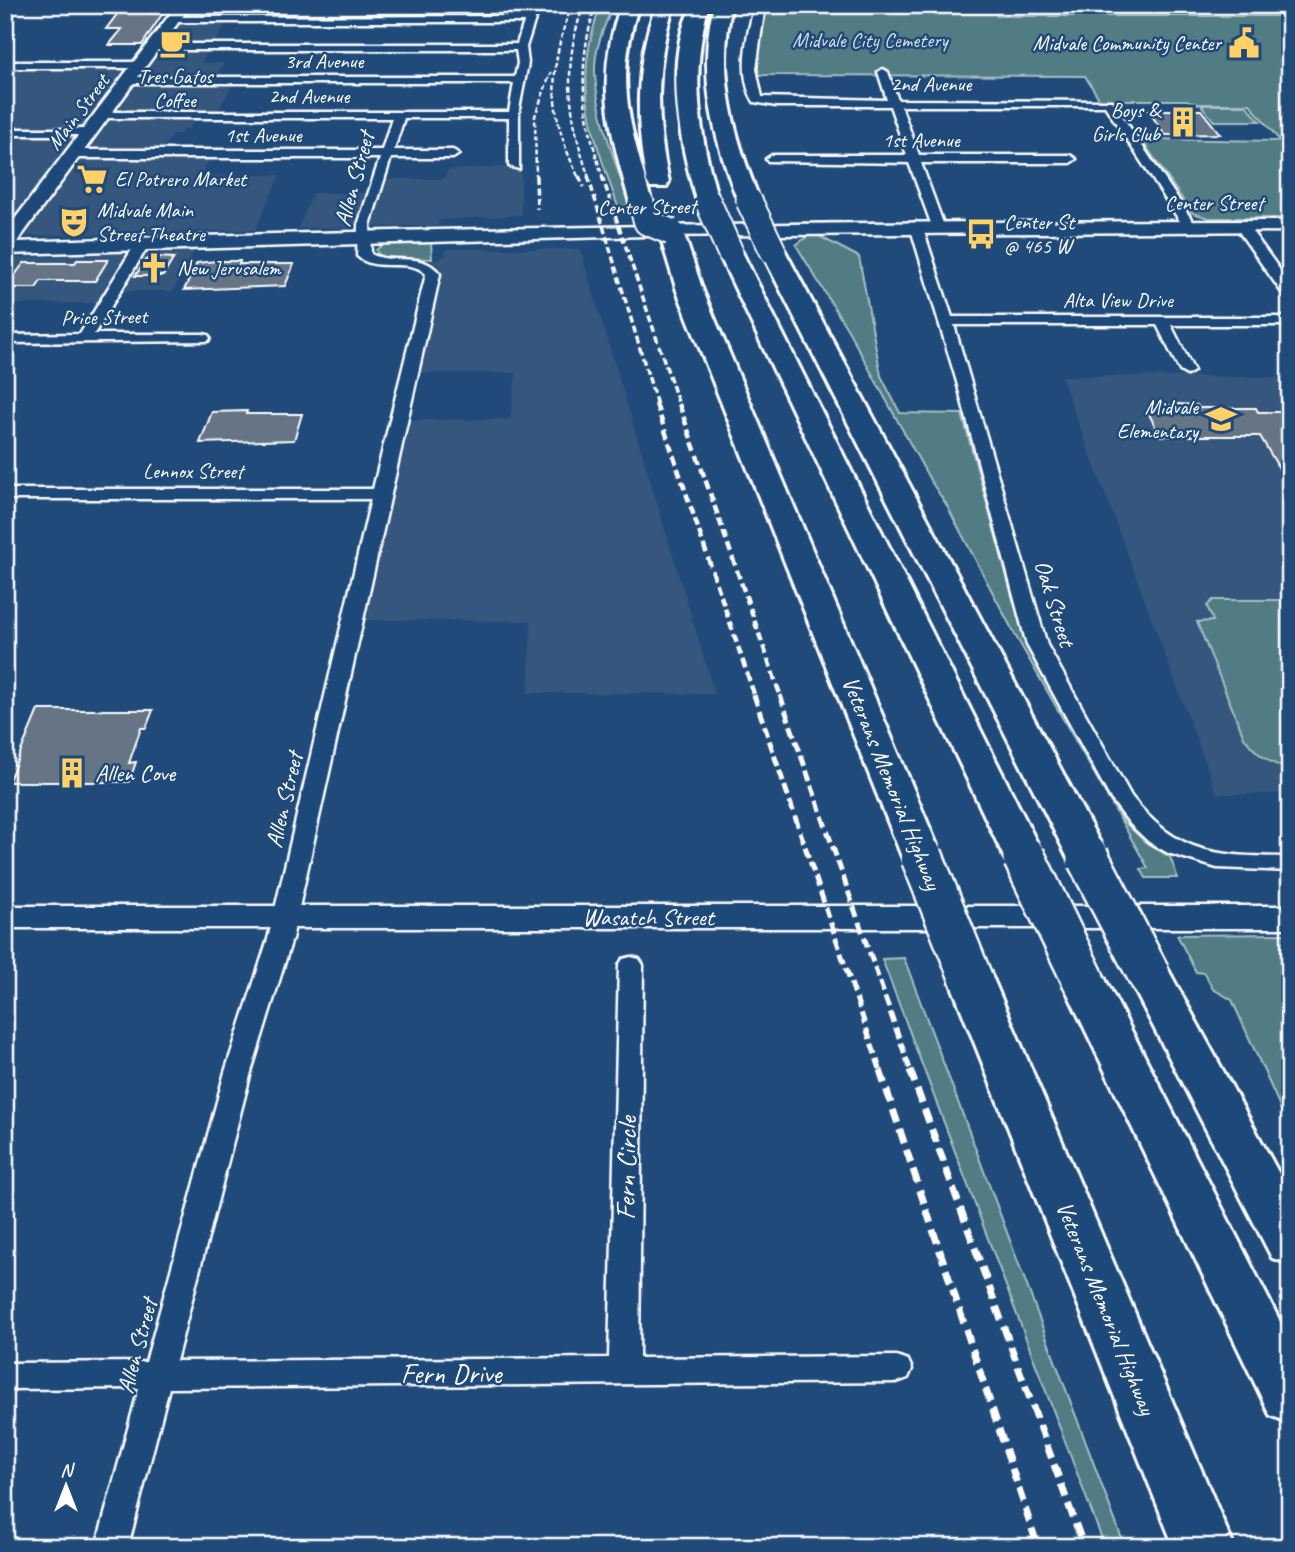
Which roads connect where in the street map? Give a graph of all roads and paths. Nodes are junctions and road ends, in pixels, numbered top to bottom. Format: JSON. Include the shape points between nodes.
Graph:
{"nodes":[{"id":1,"x":18,"y":5,"type":"edge"},
{"id":2,"x":184,"y":5,"type":"edge"},
{"id":3,"x":541,"y":5,"type":"edge"},
{"id":4,"x":623,"y":5,"type":"edge"},
{"id":5,"x":630,"y":5,"type":"edge"},
{"id":6,"x":665,"y":5,"type":"edge"},
{"id":7,"x":700,"y":5,"type":"edge"},
{"id":8,"x":723,"y":5,"type":"edge"},
{"id":9,"x":760,"y":5,"type":"edge"},
{"id":10,"x":5,"y":9,"type":"edge"},
{"id":11,"x":174,"y":19,"type":"junction"},
{"id":12,"x":530,"y":19,"type":"junction"},
{"id":13,"x":619,"y":33,"type":"junction"},
{"id":14,"x":153,"y":47,"type":"junction"},
{"id":15,"x":521,"y":47,"type":"junction"},
{"id":16,"x":5,"y":65,"type":"edge"},
{"id":17,"x":139,"y":65,"type":"junction"},
{"id":18,"x":883,"y":72,"type":"dead end"},
{"id":19,"x":129,"y":80,"type":"junction"},
{"id":20,"x":520,"y":80,"type":"junction"},
{"id":21,"x":894,"y":103,"type":"junction"},
{"id":22,"x":103,"y":115,"type":"junction"},
{"id":23,"x":399,"y":115,"type":"junction"},
{"id":24,"x":514,"y":115,"type":"junction"},
{"id":25,"x":5,"y":132,"type":"edge"},
{"id":26,"x":90,"y":132,"type":"junction"},
{"id":27,"x":74,"y":154,"type":"junction"},
{"id":28,"x":386,"y":154,"type":"junction"},
{"id":29,"x":453,"y":154,"type":"dead end"},
{"id":30,"x":772,"y":159,"type":"dead end"},
{"id":31,"x":914,"y":159,"type":"junction"},
{"id":32,"x":1070,"y":159,"type":"dead end"},
{"id":33,"x":516,"y":166,"type":"dead end"},
{"id":34,"x":652,"y":203,"type":"junction"},
{"id":35,"x":916,"y":226,"type":"junction"},
{"id":36,"x":938,"y":226,"type":"junction"},
{"id":37,"x":1190,"y":226,"type":"junction"},
{"id":38,"x":1241,"y":226,"type":"junction"},
{"id":39,"x":1290,"y":226,"type":"edge"},
{"id":40,"x":363,"y":235,"type":"junction"},
{"id":41,"x":143,"y":243,"type":"junction"},
{"id":42,"x":5,"y":246,"type":"edge"},
{"id":43,"x":1290,"y":294,"type":"edge"},
{"id":44,"x":1290,"y":320,"type":"edge"},
{"id":45,"x":946,"y":321,"type":"junction"},
{"id":46,"x":1161,"y":321,"type":"junction"},
{"id":47,"x":203,"y":338,"type":"dead end"},
{"id":48,"x":5,"y":339,"type":"edge"},
{"id":49,"x":84,"y":339,"type":"junction"},
{"id":50,"x":1187,"y":371,"type":"dead end"},
{"id":51,"x":5,"y":494,"type":"edge"},
{"id":52,"x":380,"y":494,"type":"junction"},
{"id":53,"x":1290,"y":864,"type":"edge"},
{"id":54,"x":5,"y":917,"type":"edge"},
{"id":55,"x":285,"y":917,"type":"junction"},
{"id":56,"x":1290,"y":917,"type":"edge"},
{"id":57,"x":631,"y":965,"type":"dead end"},
{"id":58,"x":1290,"y":1243,"type":"edge"},
{"id":59,"x":897,"y":1368,"type":"dead end"},
{"id":60,"x":624,"y":1371,"type":"junction"},
{"id":61,"x":157,"y":1375,"type":"junction"},
{"id":62,"x":5,"y":1376,"type":"edge"},
{"id":63,"x":1290,"y":1398,"type":"edge"},
{"id":64,"x":112,"y":1547,"type":"edge"},
{"id":65,"x":1204,"y":1547,"type":"edge"}],
"edges":[{"from":1,"to":10,"type":"main road"},
{"from":2,"to":11,"type":"street","name":"Main Street"},
{"from":3,"to":12,"type":"street"},
{"from":4,"to":13,"type":"highway"},
{"from":5,"to":13,"type":"highway"},
{"from":6,"to":34,"type":"highway","via":[[650,54],[647,108]]},
{"from":7,"to":63,"type":"highway","bridge":true,"via":[[691,37],[687,94],[691,136],[708,202]]},
{"from":8,"to":58,"type":"highway","bridge":true,"via":[[716,36],[716,97],[749,201]]},
{"from":9,"to":21,"type":"street","name":"2nd Avenue","via":[[751,59],[754,97],[776,103]]},
{"from":11,"to":12,"type":"street"},
{"from":11,"to":14,"type":"street","name":"Main Street"},
{"from":12,"to":15,"type":"street"},
{"from":13,"to":34,"type":"highway","via":[[614,101]]},
{"from":14,"to":15,"type":"street"},
{"from":14,"to":17,"type":"street","name":"Main Street"},
{"from":15,"to":20,"type":"street"},
{"from":16,"to":17,"type":"street"},
{"from":17,"to":19,"type":"street","name":"Main Street"},
{"from":18,"to":21,"type":"street"},
{"from":19,"to":20,"type":"street","name":"3rd Avenue"},
{"from":19,"to":22,"type":"street","name":"Main Street"},
{"from":20,"to":24,"type":"street"},
{"from":21,"to":31,"type":"street"},
{"from":21,"to":37,"type":"street","name":"2nd Avenue","via":[[1108,103]]},
{"from":22,"to":23,"type":"street","name":"2nd Avenue"},
{"from":22,"to":26,"type":"street","name":"Main Street"},
{"from":23,"to":24,"type":"street","name":"2nd Avenue"},
{"from":23,"to":28,"type":"street","name":"Allen Street"},
{"from":24,"to":33,"type":"street"},
{"from":25,"to":26,"type":"street"},
{"from":26,"to":27,"type":"street","name":"Main Street"},
{"from":27,"to":28,"type":"street","name":"1st Avenue"},
{"from":27,"to":42,"type":"street","name":"Main Street"},
{"from":28,"to":29,"type":"street","name":"1st Avenue"},
{"from":28,"to":40,"type":"street","name":"Allen Street"},
{"from":30,"to":31,"type":"street","name":"1st Avenue"},
{"from":31,"to":32,"type":"street","name":"1st Avenue"},
{"from":31,"to":36,"type":"street"},
{"from":34,"to":65,"type":"highway","name":"Veterans Memorial Highway","bridge":true,"via":[[647,222],[675,243],[690,291]]},
{"from":35,"to":36,"type":"street","name":"Center Street"},
{"from":35,"to":40,"type":"street","name":"Center Street"},
{"from":35,"to":45,"type":"street","name":"Oak Street"},
{"from":36,"to":37,"type":"street","name":"Center Street"},
{"from":37,"to":38,"type":"street","name":"Center Street"},
{"from":38,"to":39,"type":"street","name":"Center Street"},
{"from":38,"to":43,"type":"street"},
{"from":40,"to":41,"type":"street","name":"Center Street"},
{"from":40,"to":52,"type":"street","name":"Allen Street","via":[[366,258],[421,264],[433,274]]},
{"from":41,"to":42,"type":"street","name":"Center Street"},
{"from":41,"to":49,"type":"street"},
{"from":44,"to":46,"type":"street","name":"Alta View Drive"},
{"from":45,"to":46,"type":"street","name":"Alta View Drive"},
{"from":45,"to":53,"type":"street","name":"Oak Street","via":[[1037,645],[1122,799],[1156,838],[1184,852],[1240,864]]},
{"from":46,"to":50,"type":"street"},
{"from":47,"to":49,"type":"street","name":"Price Street"},
{"from":48,"to":49,"type":"street","name":"Price Street"},
{"from":51,"to":52,"type":"street","name":"Lennox Street"},
{"from":52,"to":55,"type":"street","name":"Allen Street"},
{"from":54,"to":55,"type":"street","name":"Wasatch Street"},
{"from":55,"to":56,"type":"street","name":"Wasatch Street"},
{"from":55,"to":61,"type":"street","name":"Allen Street","via":[[238,1072]]},
{"from":57,"to":60,"type":"street","name":"Fern Circle"},
{"from":59,"to":60,"type":"street","name":"Fern Drive"},
{"from":60,"to":61,"type":"street","name":"Fern Drive"},
{"from":61,"to":62,"type":"street","name":"Fern Drive"},
{"from":61,"to":64,"type":"street","name":"Allen Street"}]}
